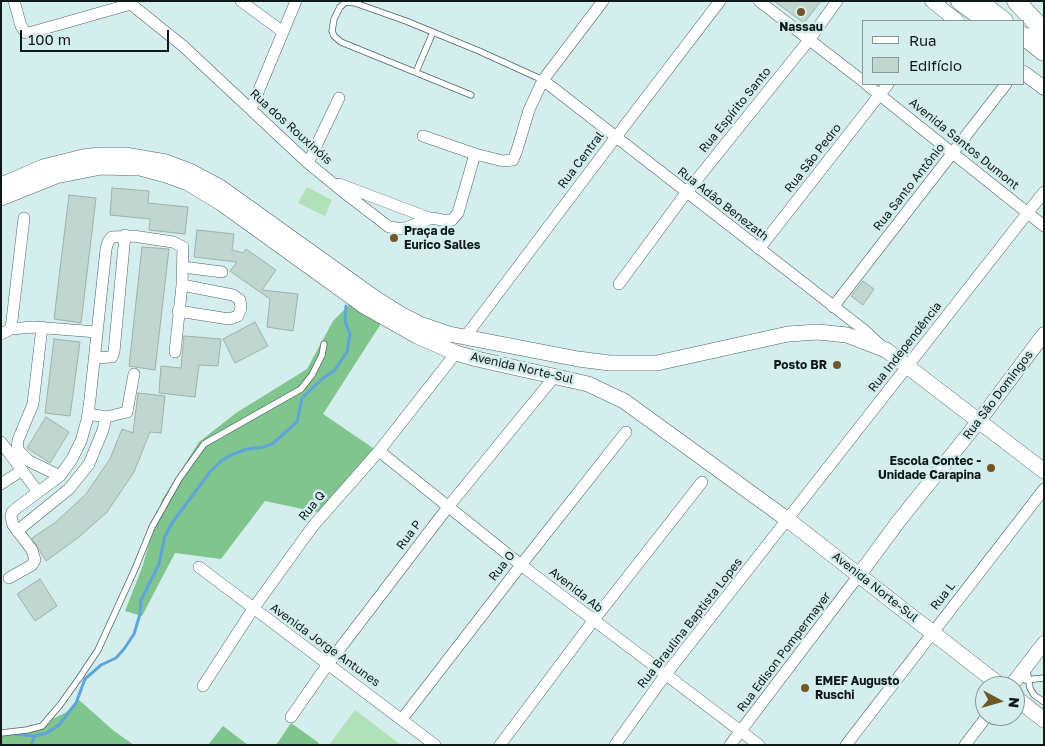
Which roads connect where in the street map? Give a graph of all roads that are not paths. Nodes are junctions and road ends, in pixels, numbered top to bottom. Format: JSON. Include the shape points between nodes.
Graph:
{"nodes":[{"id":1,"x":14,"y":1,"type":"edge"},
{"id":2,"x":241,"y":1,"type":"edge"},
{"id":3,"x":296,"y":1,"type":"edge"},
{"id":4,"x":603,"y":1,"type":"edge"},
{"id":5,"x":720,"y":1,"type":"edge"},
{"id":6,"x":759,"y":1,"type":"edge"},
{"id":7,"x":838,"y":1,"type":"edge"},
{"id":8,"x":932,"y":1,"type":"edge"},
{"id":9,"x":960,"y":1,"type":"edge"},
{"id":10,"x":978,"y":1,"type":"edge"},
{"id":11,"x":1016,"y":1,"type":"edge"},
{"id":12,"x":129,"y":3,"type":"edge"},
{"id":13,"x":948,"y":19,"type":"edge"},
{"id":14,"x":986,"y":20,"type":"edge"},
{"id":15,"x":1003,"y":20,"type":"edge"},
{"id":16,"x":1044,"y":31,"type":"edge"},
{"id":17,"x":284,"y":32,"type":"junction"},
{"id":18,"x":433,"y":32,"type":"junction"},
{"id":19,"x":1025,"y":37,"type":"edge"},
{"id":20,"x":809,"y":40,"type":"junction"},
{"id":21,"x":1025,"y":50,"type":"edge"},
{"id":22,"x":1044,"y":52,"type":"edge"},
{"id":23,"x":1044,"y":64,"type":"edge"},
{"id":24,"x":416,"y":72,"type":"junction"},
{"id":25,"x":1025,"y":74,"type":"edge"},
{"id":26,"x":543,"y":80,"type":"junction"},
{"id":27,"x":862,"y":81,"type":"edge"},
{"id":28,"x":868,"y":85,"type":"edge"},
{"id":29,"x":887,"y":85,"type":"edge"},
{"id":30,"x":1005,"y":85,"type":"edge"},
{"id":31,"x":1044,"y":88,"type":"edge"},
{"id":32,"x":880,"y":94,"type":"junction"},
{"id":33,"x":472,"y":95,"type":"dead end"},
{"id":34,"x":339,"y":98,"type":"dead end"},
{"id":35,"x":251,"y":109,"type":"junction"},
{"id":36,"x":423,"y":136,"type":"dead end"},
{"id":37,"x":616,"y":137,"type":"junction"},
{"id":38,"x":953,"y":153,"type":"junction"},
{"id":39,"x":476,"y":154,"type":"junction"},
{"id":40,"x":308,"y":163,"type":"junction"},
{"id":41,"x":330,"y":181,"type":"junction"},
{"id":42,"x":1,"y":185,"type":"edge"},
{"id":43,"x":1044,"y":192,"type":"edge"},
{"id":44,"x":686,"y":193,"type":"junction"},
{"id":45,"x":1,"y":198,"type":"edge"},
{"id":46,"x":1028,"y":212,"type":"junction"},
{"id":47,"x":24,"y":218,"type":"dead end"},
{"id":48,"x":429,"y":218,"type":"junction"},
{"id":49,"x":1044,"y":226,"type":"edge"},
{"id":50,"x":125,"y":235,"type":"junction"},
{"id":51,"x":759,"y":249,"type":"junction"},
{"id":52,"x":183,"y":267,"type":"junction"},
{"id":53,"x":222,"y":272,"type":"dead end"},
{"id":54,"x":619,"y":284,"type":"dead end"},
{"id":55,"x":182,"y":285,"type":"junction"},
{"id":56,"x":833,"y":307,"type":"junction"},
{"id":57,"x":178,"y":311,"type":"junction"},
{"id":58,"x":42,"y":327,"type":"junction"},
{"id":59,"x":6,"y":331,"type":"edge"},
{"id":60,"x":97,"y":332,"type":"junction"},
{"id":61,"x":1044,"y":334,"type":"edge"},
{"id":62,"x":466,"y":337,"type":"junction"},
{"id":63,"x":324,"y":344,"type":"dead end"},
{"id":64,"x":886,"y":350,"type":"junction"},
{"id":65,"x":175,"y":352,"type":"dead end"},
{"id":66,"x":456,"y":352,"type":"junction"},
{"id":67,"x":94,"y":358,"type":"junction"},
{"id":68,"x":907,"y":366,"type":"junction"},
{"id":69,"x":134,"y":374,"type":"dead end"},
{"id":70,"x":555,"y":376,"type":"junction"},
{"id":71,"x":88,"y":414,"type":"junction"},
{"id":72,"x":106,"y":417,"type":"junction"},
{"id":73,"x":979,"y":421,"type":"junction"},
{"id":74,"x":626,"y":432,"type":"dead end"},
{"id":75,"x":1,"y":442,"type":"edge"},
{"id":76,"x":380,"y":451,"type":"junction"},
{"id":77,"x":21,"y":471,"type":"junction"},
{"id":78,"x":1044,"y":471,"type":"edge"},
{"id":79,"x":60,"y":476,"type":"junction"},
{"id":80,"x":702,"y":482,"type":"dead end"},
{"id":81,"x":1,"y":484,"type":"edge"},
{"id":82,"x":1044,"y":489,"type":"edge"},
{"id":83,"x":38,"y":492,"type":"junction"},
{"id":84,"x":448,"y":507,"type":"junction"},
{"id":85,"x":788,"y":520,"type":"junction"},
{"id":86,"x":17,"y":531,"type":"junction"},
{"id":87,"x":521,"y":565,"type":"junction"},
{"id":88,"x":199,"y":567,"type":"dead end"},
{"id":89,"x":859,"y":575,"type":"junction"},
{"id":90,"x":9,"y":578,"type":"dead end"},
{"id":91,"x":253,"y":609,"type":"junction"},
{"id":92,"x":593,"y":620,"type":"junction"},
{"id":93,"x":932,"y":632,"type":"junction"},
{"id":94,"x":1042,"y":647,"type":"edge"},
{"id":95,"x":328,"y":664,"type":"junction"},
{"id":96,"x":666,"y":674,"type":"junction"},
{"id":97,"x":1003,"y":676,"type":"edge"},
{"id":98,"x":1019,"y":676,"type":"edge"},
{"id":99,"x":1044,"y":678,"type":"edge"},
{"id":100,"x":1025,"y":681,"type":"edge"},
{"id":101,"x":203,"y":686,"type":"dead end"},
{"id":102,"x":1025,"y":689,"type":"edge"},
{"id":103,"x":1044,"y":702,"type":"edge"},
{"id":104,"x":1025,"y":705,"type":"edge"},
{"id":105,"x":291,"y":717,"type":"dead end"},
{"id":106,"x":402,"y":719,"type":"junction"},
{"id":107,"x":1044,"y":720,"type":"edge"},
{"id":108,"x":979,"y":726,"type":"edge"},
{"id":109,"x":741,"y":730,"type":"junction"},
{"id":110,"x":1,"y":733,"type":"edge"},
{"id":111,"x":435,"y":745,"type":"edge"},
{"id":112,"x":500,"y":745,"type":"edge"},
{"id":113,"x":614,"y":745,"type":"edge"},
{"id":114,"x":730,"y":745,"type":"edge"},
{"id":115,"x":759,"y":745,"type":"edge"},
{"id":116,"x":846,"y":745,"type":"edge"},
{"id":117,"x":965,"y":745,"type":"edge"}],
"edges":[{"from":1,"to":12,"type":"street","via":[[26,33]]},
{"from":2,"to":17,"type":"street"},
{"from":3,"to":17,"type":"street"},
{"from":4,"to":26,"type":"street"},
{"from":5,"to":37,"type":"street","name":"Rua Central"},
{"from":6,"to":20,"type":"street","name":"Avenida Santos Dumont"},
{"from":7,"to":20,"type":"street","name":"Rua Espírito Santo"},
{"from":8,"to":13,"type":"street"},
{"from":9,"to":14,"type":"main road"},
{"from":10,"to":15,"type":"main road"},
{"from":11,"to":16,"type":"main road"},
{"from":12,"to":35,"type":"street","name":"Rua dos Rouxinóis","via":[[183,46]]},
{"from":17,"to":35,"type":"street"},
{"from":18,"to":24,"type":"lane"},
{"from":18,"to":24,"type":"lane","via":[[350,2],[342,4],[334,19],[332,31],[341,42]]},
{"from":18,"to":26,"type":"lane"},
{"from":19,"to":22,"type":"main road"},
{"from":20,"to":27,"type":"street","name":"Avenida Santos Dumont"},
{"from":20,"to":44,"type":"street","name":"Rua Espírito Santo"},
{"from":21,"to":23,"type":"main road"},
{"from":24,"to":33,"type":"lane"},
{"from":25,"to":31,"type":"street"},
{"from":26,"to":37,"type":"street","name":"Rua Adão Benezath"},
{"from":26,"to":39,"type":"street","via":[[529,110],[513,160],[503,161]]},
{"from":28,"to":32,"type":"street","name":"Avenida Santos Dumont"},
{"from":29,"to":32,"type":"street","name":"Rua São Pedro"},
{"from":30,"to":38,"type":"street","name":"Rua Santo Antônio"},
{"from":32,"to":38,"type":"street","name":"Avenida Santos Dumont"},
{"from":32,"to":51,"type":"street","name":"Rua São Pedro"},
{"from":34,"to":40,"type":"street"},
{"from":35,"to":40,"type":"street","name":"Rua dos Rouxinóis"},
{"from":36,"to":39,"type":"street"},
{"from":37,"to":44,"type":"street","name":"Rua Adão Benezath"},
{"from":37,"to":62,"type":"street","name":"Rua Central"},
{"from":38,"to":46,"type":"street","name":"Avenida Santos Dumont"},
{"from":38,"to":56,"type":"street","name":"Rua Santo Antônio"},
{"from":39,"to":48,"type":"street","name":"Rua dos Rouxinóis","via":[[458,213],[452,220]]},
{"from":40,"to":41,"type":"street","name":"Rua dos Rouxinóis"},
{"from":41,"to":48,"type":"street"},
{"from":41,"to":48,"type":"street","name":"Rua dos Rouxinóis","via":[[393,228],[403,229]]},
{"from":42,"to":62,"type":"main road","name":"Avenida Norte-Sul","via":[[43,167],[83,157],[124,155],[166,162],[220,187],[402,315],[434,330]]},
{"from":43,"to":46,"type":"street","name":"Rua Independência"},
{"from":44,"to":51,"type":"street","name":"Rua Adão Benezath"},
{"from":44,"to":54,"type":"street","name":"Rua Espírito Santo"},
{"from":45,"to":66,"type":"main road","name":"Avenida Norte-Sul","via":[[56,176],[86,169],[126,167],[166,175],[188,183],[216,200],[386,319]]},
{"from":46,"to":49,"type":"street","name":"Avenida Santos Dumont"},
{"from":46,"to":68,"type":"street","name":"Rua Independência"},
{"from":47,"to":59,"type":"street"},
{"from":50,"to":52,"type":"street","via":[[181,245],[184,250]]},
{"from":50,"to":60,"type":"street","via":[[112,237],[106,245]]},
{"from":50,"to":67,"type":"street","via":[[114,352],[112,357]]},
{"from":51,"to":56,"type":"street","name":"Rua Adão Benezath"},
{"from":52,"to":53,"type":"street"},
{"from":52,"to":55,"type":"street"},
{"from":55,"to":57,"type":"street"},
{"from":55,"to":57,"type":"street","via":[[233,295],[242,304],[240,314],[232,319]]},
{"from":56,"to":64,"type":"street","name":"Rua Adão Benezath"},
{"from":57,"to":65,"type":"street"},
{"from":58,"to":59,"type":"street"},
{"from":58,"to":60,"type":"street"},
{"from":58,"to":79,"type":"street","via":[[33,404],[18,440],[18,449],[28,461]]},
{"from":60,"to":67,"type":"street"},
{"from":61,"to":73,"type":"street","name":"Rua São Domingos"},
{"from":62,"to":64,"type":"main road","name":"Avenida Norte-Sul","via":[[578,359],[626,364],[670,361],[818,332],[847,335]]},
{"from":63,"to":110,"type":"lane","via":[[312,375],[301,388],[204,444],[179,479],[152,527],[98,650],[75,684],[42,726]]},
{"from":64,"to":68,"type":"main road","name":"Avenida Norte-Sul"},
{"from":66,"to":70,"type":"main road","name":"Avenida Norte-Sul","via":[[494,364]]},
{"from":66,"to":76,"type":"street","name":"Rua Q"},
{"from":67,"to":71,"type":"street"},
{"from":68,"to":73,"type":"main road","name":"Avenida Norte-Sul"},
{"from":68,"to":85,"type":"street","name":"Rua Independência"},
{"from":69,"to":72,"type":"street","via":[[127,412]]},
{"from":70,"to":84,"type":"street","name":"Rua P"},
{"from":70,"to":85,"type":"main road","name":"Avenida Norte-Sul","via":[[588,384],[624,400]]},
{"from":71,"to":72,"type":"street"},
{"from":71,"to":79,"type":"street","via":[[72,459]]},
{"from":72,"to":86,"type":"street","via":[[89,464],[69,489]]},
{"from":73,"to":78,"type":"main road","name":"Avenida Norte-Sul"},
{"from":73,"to":89,"type":"street","name":"Rua São Domingos"},
{"from":74,"to":87,"type":"street","name":"Rua O"},
{"from":75,"to":77,"type":"street"},
{"from":76,"to":84,"type":"street","name":"Avenida Ab"},
{"from":76,"to":91,"type":"street","name":"Rua Q","via":[[313,526]]},
{"from":77,"to":81,"type":"street"},
{"from":77,"to":83,"type":"street"},
{"from":79,"to":83,"type":"street"},
{"from":80,"to":92,"type":"street"},
{"from":82,"to":93,"type":"street","name":"Rua L"},
{"from":83,"to":86,"type":"street","via":[[12,512]]},
{"from":84,"to":87,"type":"street","name":"Avenida Ab"},
{"from":84,"to":95,"type":"street","name":"Rua P"},
{"from":85,"to":89,"type":"main road","name":"Avenida Norte-Sul"},
{"from":85,"to":96,"type":"street","name":"Rua Braulina Baptista Lopes"},
{"from":86,"to":90,"type":"street","via":[[32,550],[35,560]]},
{"from":87,"to":92,"type":"street","name":"Avenida Ab"},
{"from":87,"to":106,"type":"street","name":"Rua O"},
{"from":88,"to":91,"type":"street","name":"Avenida Jorge Antunes"},
{"from":89,"to":93,"type":"main road","name":"Avenida Norte-Sul"},
{"from":89,"to":109,"type":"street","name":"Rua Edison Pompermayer"},
{"from":91,"to":95,"type":"street","name":"Avenida Jorge Antunes"},
{"from":91,"to":101,"type":"street","name":"Rua Q"},
{"from":92,"to":96,"type":"street","name":"Avenida Ab"},
{"from":92,"to":112,"type":"street"},
{"from":93,"to":97,"type":"main road","name":"Avenida Norte-Sul"},
{"from":93,"to":116,"type":"street","name":"Rua L"},
{"from":94,"to":98,"type":"street"},
{"from":95,"to":105,"type":"street","name":"Rua P"},
{"from":95,"to":106,"type":"street","name":"Avenida Jorge Antunes"},
{"from":96,"to":109,"type":"street","name":"Avenida Ab"},
{"from":96,"to":113,"type":"street","name":"Rua Braulina Baptista Lopes"},
{"from":99,"to":100,"type":"lane"},
{"from":102,"to":103,"type":"lane"},
{"from":104,"to":107,"type":"main road"},
{"from":106,"to":111,"type":"street","name":"Avenida Jorge Antunes"},
{"from":108,"to":117,"type":"street"},
{"from":109,"to":114,"type":"street","name":"Rua Edison Pompermayer"},
{"from":109,"to":115,"type":"street","name":"Avenida Ab"}]}
